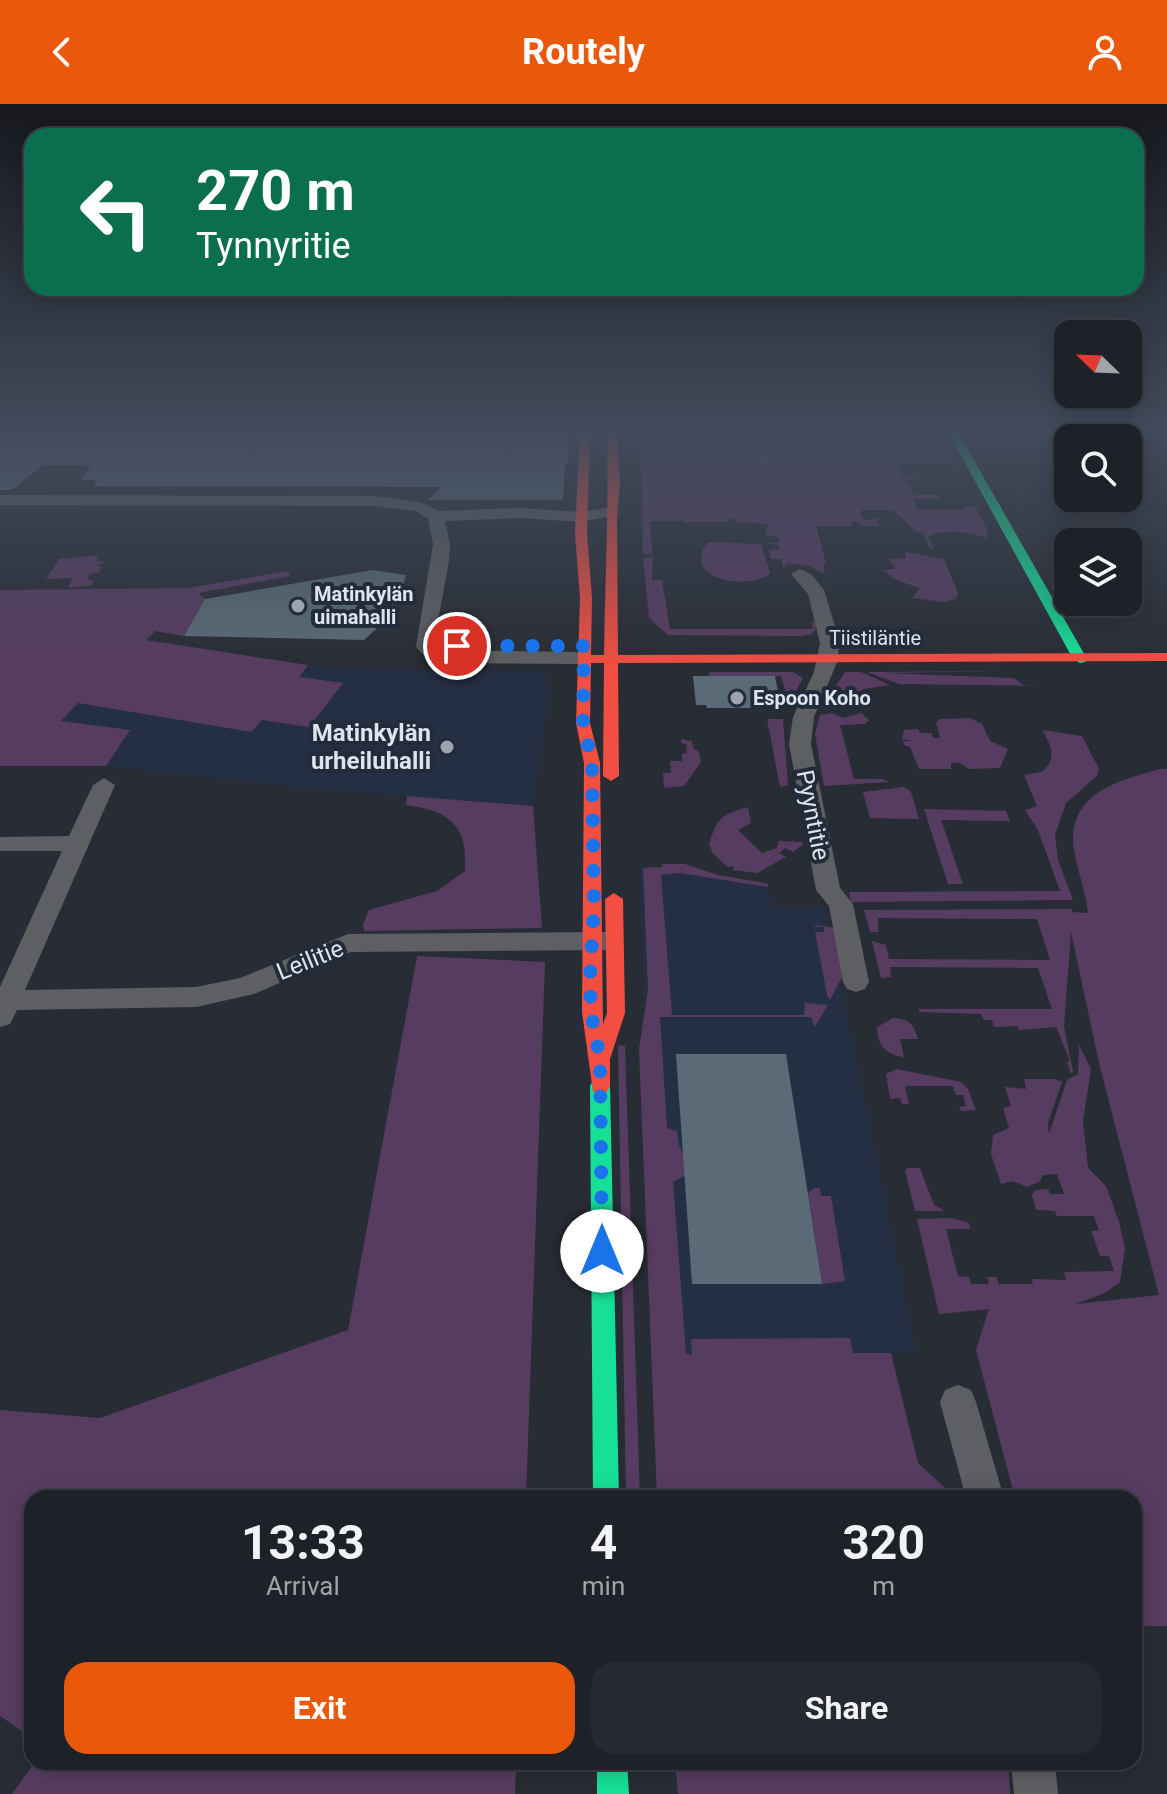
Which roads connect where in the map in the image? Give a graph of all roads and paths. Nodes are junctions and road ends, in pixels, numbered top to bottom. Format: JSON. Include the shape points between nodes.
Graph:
{"nodes":[{"id":1,"x":426,"y":511,"type":"edge"},
{"id":2,"x":997,"y":511,"type":"edge"},
{"id":3,"x":581,"y":512,"type":"junction"},
{"id":4,"x":611,"y":512,"type":"joint"},
{"id":5,"x":435,"y":516,"type":"junction"},
{"id":6,"x":800,"y":574,"type":"dead end"},
{"id":7,"x":1167,"y":651,"type":"edge"},
{"id":8,"x":583,"y":652,"type":"junction"},
{"id":9,"x":611,"y":653,"type":"junction"},
{"id":10,"x":829,"y":654,"type":"junction"},
{"id":11,"x":1078,"y":654,"type":"junction"},
{"id":12,"x":1167,"y":657,"type":"edge"},
{"id":13,"x":104,"y":785,"type":"dead end"},
{"id":14,"x":611,"y":795,"type":"dead end"},
{"id":15,"x":77,"y":843,"type":"junction"},
{"id":16,"x":0,"y":844,"type":"edge"},
{"id":17,"x":613,"y":877,"type":"dead end"},
{"id":18,"x":603,"y":941,"type":"junction"},
{"id":19,"x":856,"y":982,"type":"dead end"},
{"id":20,"x":4,"y":1009,"type":"edge"},
{"id":21,"x":600,"y":1059,"type":"junction"},
{"id":22,"x":958,"y":1402,"type":"dead end"},
{"id":23,"x":606,"y":1490,"type":"edge"},
{"id":24,"x":983,"y":1490,"type":"edge"},
{"id":25,"x":612,"y":1770,"type":"edge"},
{"id":26,"x":1034,"y":1770,"type":"edge"},
{"id":27,"x":613,"y":1794,"type":"edge"},
{"id":28,"x":1036,"y":1794,"type":"edge"}],
"edges":[{"from":1,"to":5,"type":"street"},
{"from":2,"to":11,"type":"main road"},
{"from":3,"to":4,"type":"street"},
{"from":3,"to":5,"type":"street"},
{"from":3,"to":8,"type":"main road"},
{"from":4,"to":9,"type":"main road"},
{"from":5,"to":8,"type":"street","via":[[443,536],[425,635],[433,654]]},
{"from":6,"to":10,"type":"street","via":[[815,587]]},
{"from":7,"to":11,"type":"main road","name":"Tiistiläntie"},
{"from":8,"to":9,"type":"main road","name":"Tiistiläntie"},
{"from":8,"to":18,"type":"main road","via":[[583,723],[592,763],[594,906]]},
{"from":9,"to":10,"type":"main road","name":"Tiistiläntie"},
{"from":9,"to":14,"type":"main road"},
{"from":10,"to":11,"type":"main road","name":"Tiistiläntie"},
{"from":10,"to":19,"type":"street","name":"Pyyntitie","via":[[805,705],[800,744],[828,890],[841,904]]},
{"from":11,"to":12,"type":"main road","name":"Tiistiläntie"},
{"from":13,"to":15,"type":"street"},
{"from":15,"to":16,"type":"street"},
{"from":15,"to":20,"type":"street"},
{"from":17,"to":18,"type":"main road"},
{"from":18,"to":20,"type":"street","name":"Leilitie","via":[[348,943],[221,994]]},
{"from":18,"to":21,"type":"main road","via":[[591,1012]]},
{"from":18,"to":21,"type":"main road","via":[[616,1013]]},
{"from":21,"to":23,"type":"main road"},
{"from":22,"to":24,"type":"street"},
{"from":25,"to":27,"type":"main road"},
{"from":26,"to":28,"type":"street"}]}
